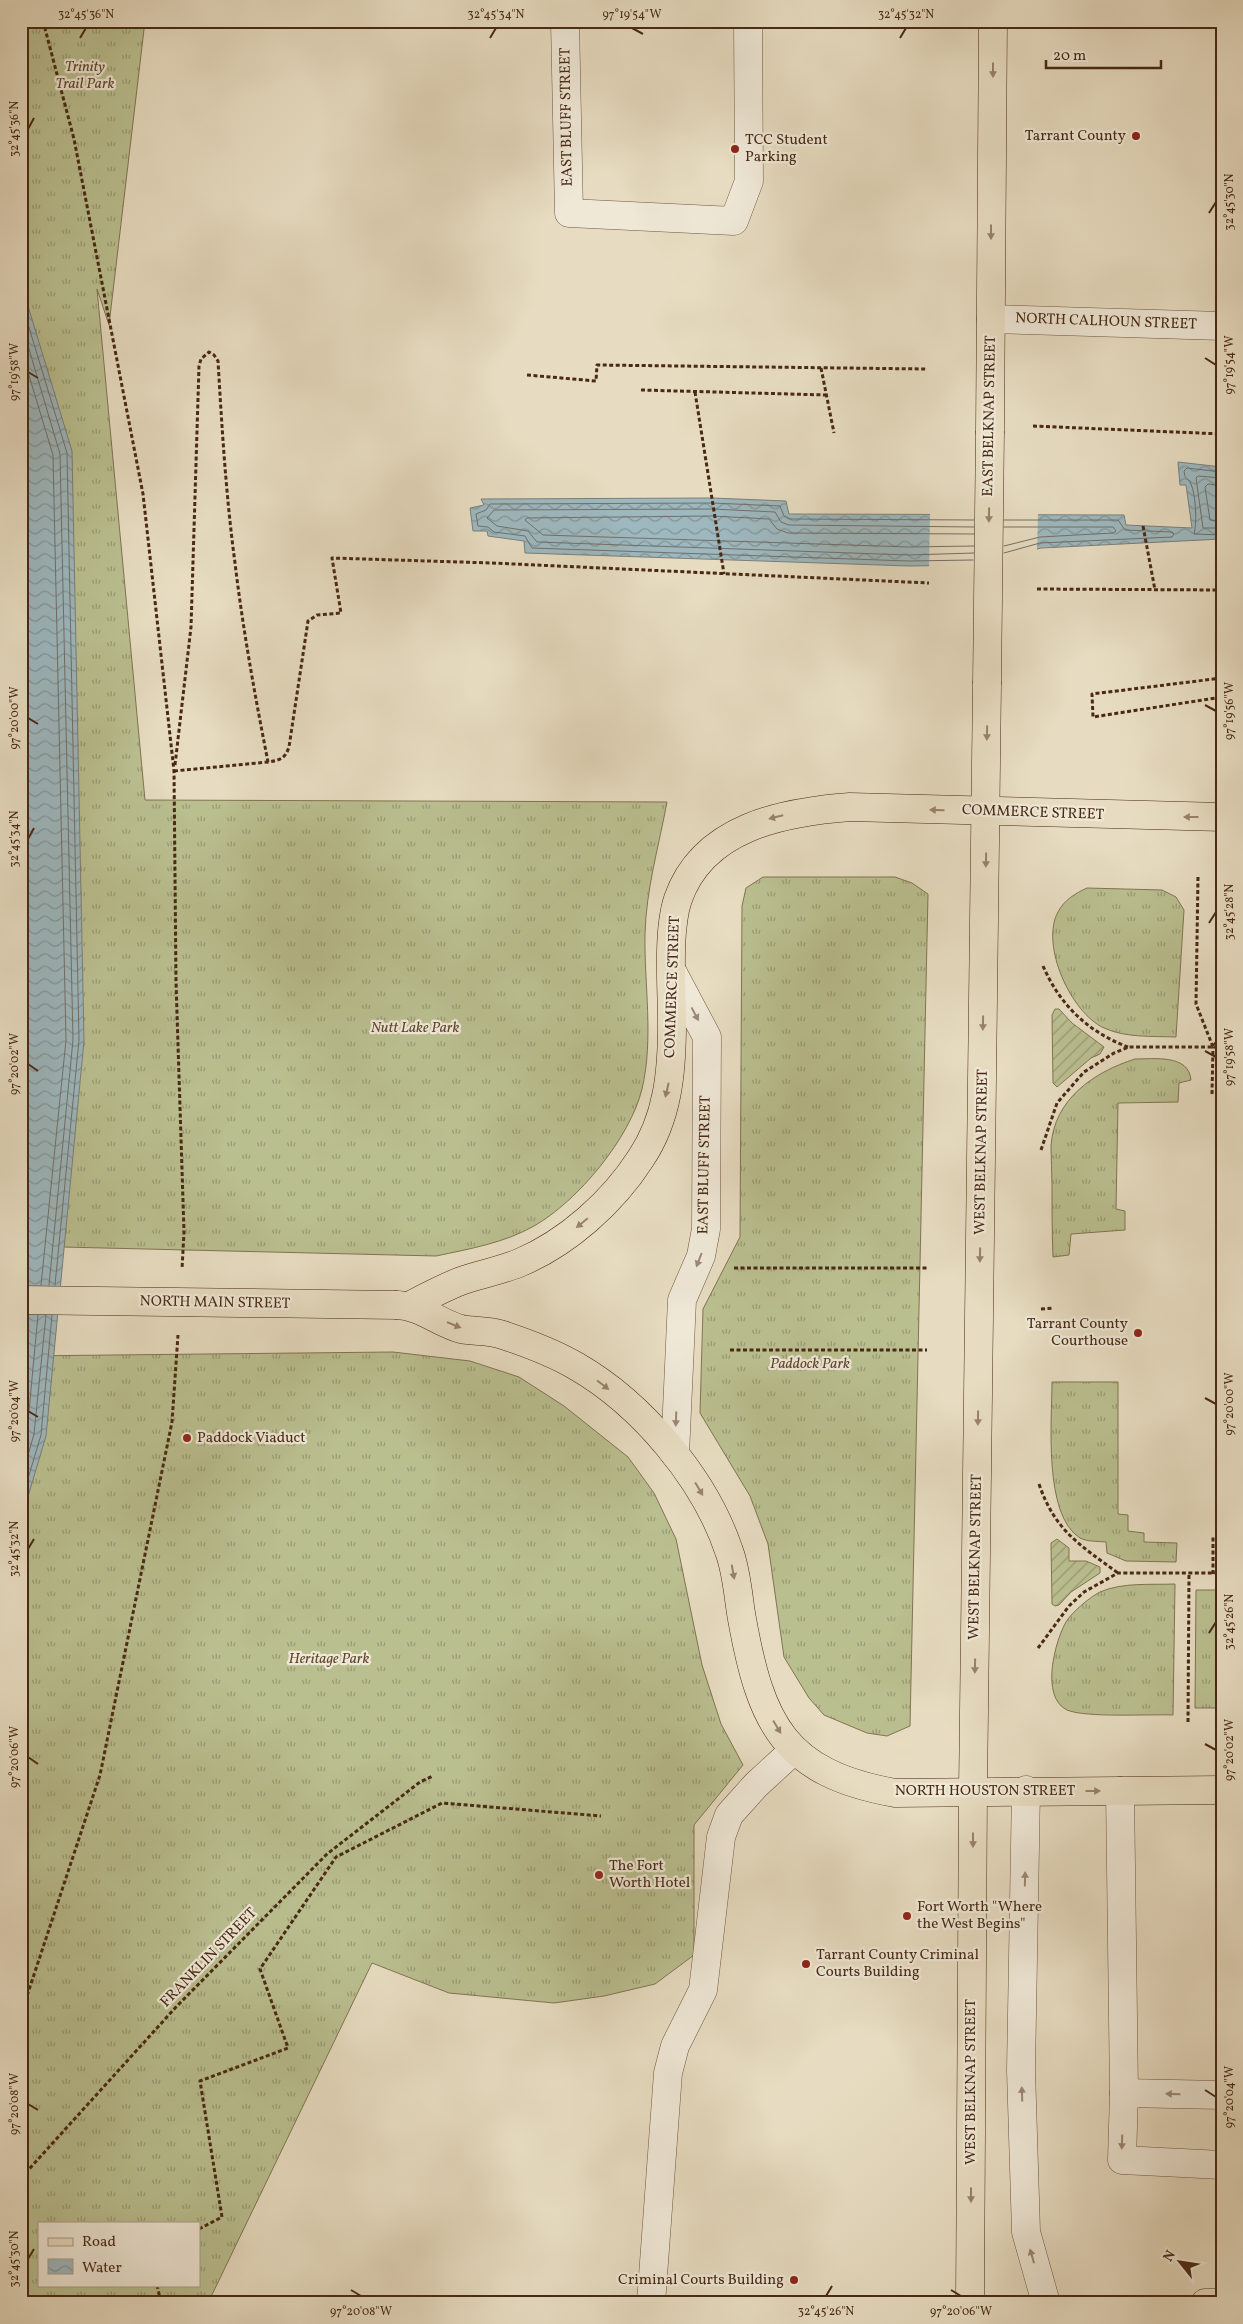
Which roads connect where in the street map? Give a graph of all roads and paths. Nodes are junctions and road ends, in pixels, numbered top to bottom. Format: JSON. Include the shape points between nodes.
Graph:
{"nodes":[{"id":1,"x":43,"y":21,"type":"edge"},
{"id":2,"x":565,"y":21,"type":"edge"},
{"id":3,"x":748,"y":21,"type":"edge"},
{"id":4,"x":993,"y":21,"type":"edge"},
{"id":5,"x":991,"y":319,"type":"junction"},
{"id":6,"x":1222,"y":326,"type":"edge"},
{"id":7,"x":821,"y":368,"type":"junction"},
{"id":8,"x":926,"y":369,"type":"dead end"},
{"id":9,"x":527,"y":376,"type":"dead end"},
{"id":10,"x":641,"y":390,"type":"dead end"},
{"id":11,"x":695,"y":392,"type":"junction"},
{"id":12,"x":826,"y":395,"type":"junction"},
{"id":13,"x":1033,"y":426,"type":"dead end"},
{"id":14,"x":834,"y":433,"type":"dead end"},
{"id":15,"x":1222,"y":434,"type":"edge"},
{"id":16,"x":1143,"y":526,"type":"dead end"},
{"id":17,"x":724,"y":574,"type":"junction"},
{"id":18,"x":929,"y":583,"type":"dead end"},
{"id":19,"x":1037,"y":589,"type":"dead end"},
{"id":20,"x":1155,"y":590,"type":"junction"},
{"id":21,"x":1222,"y":590,"type":"edge"},
{"id":22,"x":1222,"y":678,"type":"edge"},
{"id":23,"x":1222,"y":698,"type":"edge"},
{"id":24,"x":268,"y":762,"type":"junction"},
{"id":25,"x":174,"y":771,"type":"junction"},
{"id":26,"x":986,"y":812,"type":"junction"},
{"id":27,"x":1222,"y":817,"type":"edge"},
{"id":28,"x":1198,"y":877,"type":"dead end"},
{"id":29,"x":1042,"y":966,"type":"dead end"},
{"id":30,"x":672,"y":971,"type":"junction"},
{"id":31,"x":1222,"y":1034,"type":"edge"},
{"id":32,"x":1129,"y":1047,"type":"junction"},
{"id":33,"x":1213,"y":1048,"type":"junction"},
{"id":34,"x":1222,"y":1048,"type":"edge"},
{"id":35,"x":1212,"y":1094,"type":"dead end"},
{"id":36,"x":1041,"y":1150,"type":"dead end"},
{"id":37,"x":730,"y":1268,"type":"dead end"},
{"id":38,"x":928,"y":1268,"type":"dead end"},
{"id":39,"x":182,"y":1270,"type":"dead end"},
{"id":40,"x":21,"y":1300,"type":"edge"},
{"id":41,"x":403,"y":1305,"type":"junction"},
{"id":42,"x":1054,"y":1308,"type":"dead end"},
{"id":43,"x":1041,"y":1309,"type":"dead end"},
{"id":44,"x":178,"y":1327,"type":"dead end"},
{"id":45,"x":730,"y":1350,"type":"dead end"},
{"id":46,"x":927,"y":1350,"type":"dead end"},
{"id":47,"x":675,"y":1454,"type":"junction"},
{"id":48,"x":1039,"y":1484,"type":"dead end"},
{"id":49,"x":1213,"y":1535,"type":"dead end"},
{"id":50,"x":1118,"y":1573,"type":"junction"},
{"id":51,"x":1189,"y":1574,"type":"junction"},
{"id":52,"x":1213,"y":1574,"type":"junction"},
{"id":53,"x":1222,"y":1574,"type":"edge"},
{"id":54,"x":1038,"y":1648,"type":"dead end"},
{"id":55,"x":1188,"y":1722,"type":"dead end"},
{"id":56,"x":794,"y":1750,"type":"junction"},
{"id":57,"x":433,"y":1776,"type":"dead end"},
{"id":58,"x":1026,"y":1790,"type":"junction"},
{"id":59,"x":1222,"y":1790,"type":"edge"},
{"id":60,"x":973,"y":1791,"type":"junction"},
{"id":61,"x":1120,"y":1791,"type":"junction"},
{"id":62,"x":601,"y":1816,"type":"dead end"},
{"id":63,"x":21,"y":2014,"type":"edge"},
{"id":64,"x":1124,"y":2093,"type":"junction"},
{"id":65,"x":1222,"y":2094,"type":"edge"},
{"id":66,"x":1222,"y":2166,"type":"edge"},
{"id":67,"x":21,"y":2178,"type":"edge"},
{"id":68,"x":200,"y":2228,"type":"edge"},
{"id":69,"x":157,"y":2286,"type":"edge"},
{"id":70,"x":161,"y":2303,"type":"edge"},
{"id":71,"x":651,"y":2303,"type":"edge"},
{"id":72,"x":970,"y":2303,"type":"edge"},
{"id":73,"x":1046,"y":2303,"type":"edge"},
{"id":74,"x":1205,"y":2303,"type":"edge"},
{"id":75,"x":1222,"y":2303,"type":"edge"}],
"edges":[{"from":1,"to":25,"type":"path","via":[[74,139],[142,494]]},
{"from":2,"to":3,"type":"street","name":"EAST BLUFF STREET","via":[[569,213],[734,221],[750,181]]},
{"from":4,"to":5,"type":"main road","name":"EAST BELKNAP STREET","one_way":true},
{"from":5,"to":6,"type":"street","name":"NORTH CALHOUN STREET"},
{"from":5,"to":26,"type":"main road","name":"EAST BELKNAP STREET","one_way":true,"bridge":true},
{"from":7,"to":8,"type":"path"},
{"from":7,"to":9,"type":"path","via":[[597,365],[596,381]]},
{"from":7,"to":12,"type":"path"},
{"from":10,"to":11,"type":"path"},
{"from":11,"to":12,"type":"path"},
{"from":11,"to":17,"type":"path"},
{"from":12,"to":14,"type":"path"},
{"from":13,"to":15,"type":"path"},
{"from":16,"to":20,"type":"path"},
{"from":17,"to":18,"type":"path"},
{"from":17,"to":24,"type":"path","via":[[332,558],[341,613],[317,615],[308,621],[289,747],[286,756]]},
{"from":19,"to":20,"type":"path"},
{"from":20,"to":21,"type":"path"},
{"from":22,"to":23,"type":"path","via":[[1092,694],[1093,717]]},
{"from":24,"to":25,"type":"path"},
{"from":24,"to":25,"type":"path","via":[[249,664],[235,564],[218,361],[209,352],[201,358],[199,366],[191,627]]},
{"from":25,"to":39,"type":"path","via":[[176,982],[184,1232]]},
{"from":27,"to":26,"type":"main road","name":"COMMERCE STREET","one_way":true},
{"from":26,"to":30,"type":"main road","name":"COMMERCE STREET","one_way":true,"via":[[850,807],[803,811],[754,825],[705,854],[689,874],[677,900]]},
{"from":26,"to":60,"type":"main road","name":"WEST BELKNAP STREET","one_way":true},
{"from":28,"to":33,"type":"path","via":[[1196,1004]]},
{"from":29,"to":32,"type":"path","via":[[1060,998],[1083,1022],[1112,1041]]},
{"from":30,"to":41,"type":"main road","name":"COMMERCE STREET","one_way":true,"via":[[672,1048],[669,1083],[659,1126],[641,1158],[616,1191],[584,1222],[520,1263],[462,1281]]},
{"from":30,"to":47,"type":"street","name":"EAST BLUFF STREET","one_way":true,"via":[[707,1037],[706,1229],[701,1256],[682,1300]]},
{"from":31,"to":33,"type":"path"},
{"from":32,"to":33,"type":"path"},
{"from":32,"to":36,"type":"path","via":[[1084,1072],[1072,1084],[1057,1103]]},
{"from":33,"to":34,"type":"path"},
{"from":33,"to":35,"type":"path"},
{"from":37,"to":38,"type":"path"},
{"from":40,"to":41,"type":"main road","name":"NORTH MAIN STREET","bridge":true},
{"from":41,"to":47,"type":"main road","name":"NORTH HOUSTON STREET","one_way":true,"via":[[460,1328],[501,1334],[577,1366],[634,1410]]},
{"from":42,"to":43,"type":"path"},
{"from":44,"to":63,"type":"path","via":[[172,1422],[100,1775]]},
{"from":45,"to":46,"type":"path"},
{"from":47,"to":56,"type":"main road","name":"NORTH HOUSTON STREET","one_way":true,"via":[[698,1486],[730,1553],[751,1662],[762,1700],[778,1730]]},
{"from":48,"to":50,"type":"path","via":[[1046,1503],[1063,1529]]},
{"from":49,"to":52,"type":"path"},
{"from":50,"to":51,"type":"path"},
{"from":50,"to":54,"type":"path","via":[[1084,1592],[1069,1606]]},
{"from":51,"to":52,"type":"path"},
{"from":51,"to":55,"type":"path"},
{"from":52,"to":53,"type":"path"},
{"from":56,"to":60,"type":"main road","name":"NORTH HOUSTON STREET","via":[[811,1764],[865,1788],[896,1793]]},
{"from":56,"to":71,"type":"street","via":[[729,1815],[721,1837],[703,1990],[675,2046],[668,2074]]},
{"from":57,"to":67,"type":"path","name":"FRANKLIN STREET","via":[[420,1782],[326,1854],[176,2007]]},
{"from":58,"to":60,"type":"main road","name":"NORTH HOUSTON STREET"},
{"from":58,"to":61,"type":"main road","name":"NORTH HOUSTON STREET","one_way":true},
{"from":73,"to":58,"type":"street","one_way":true,"via":[[1026,2232],[1021,2070]]},
{"from":59,"to":61,"type":"main road","name":"NORTH HOUSTON STREET"},
{"from":60,"to":72,"type":"main road","name":"WEST BELKNAP STREET","one_way":true},
{"from":61,"to":64,"type":"street"},
{"from":62,"to":68,"type":"path","via":[[442,1803],[336,1857],[260,1969],[288,2048],[200,2081],[222,2217]]},
{"from":65,"to":64,"type":"street","one_way":true},
{"from":64,"to":66,"type":"street","one_way":true,"via":[[1122,2160]]},
{"from":69,"to":70,"type":"path"},
{"from":74,"to":75,"type":"main road"}]}
